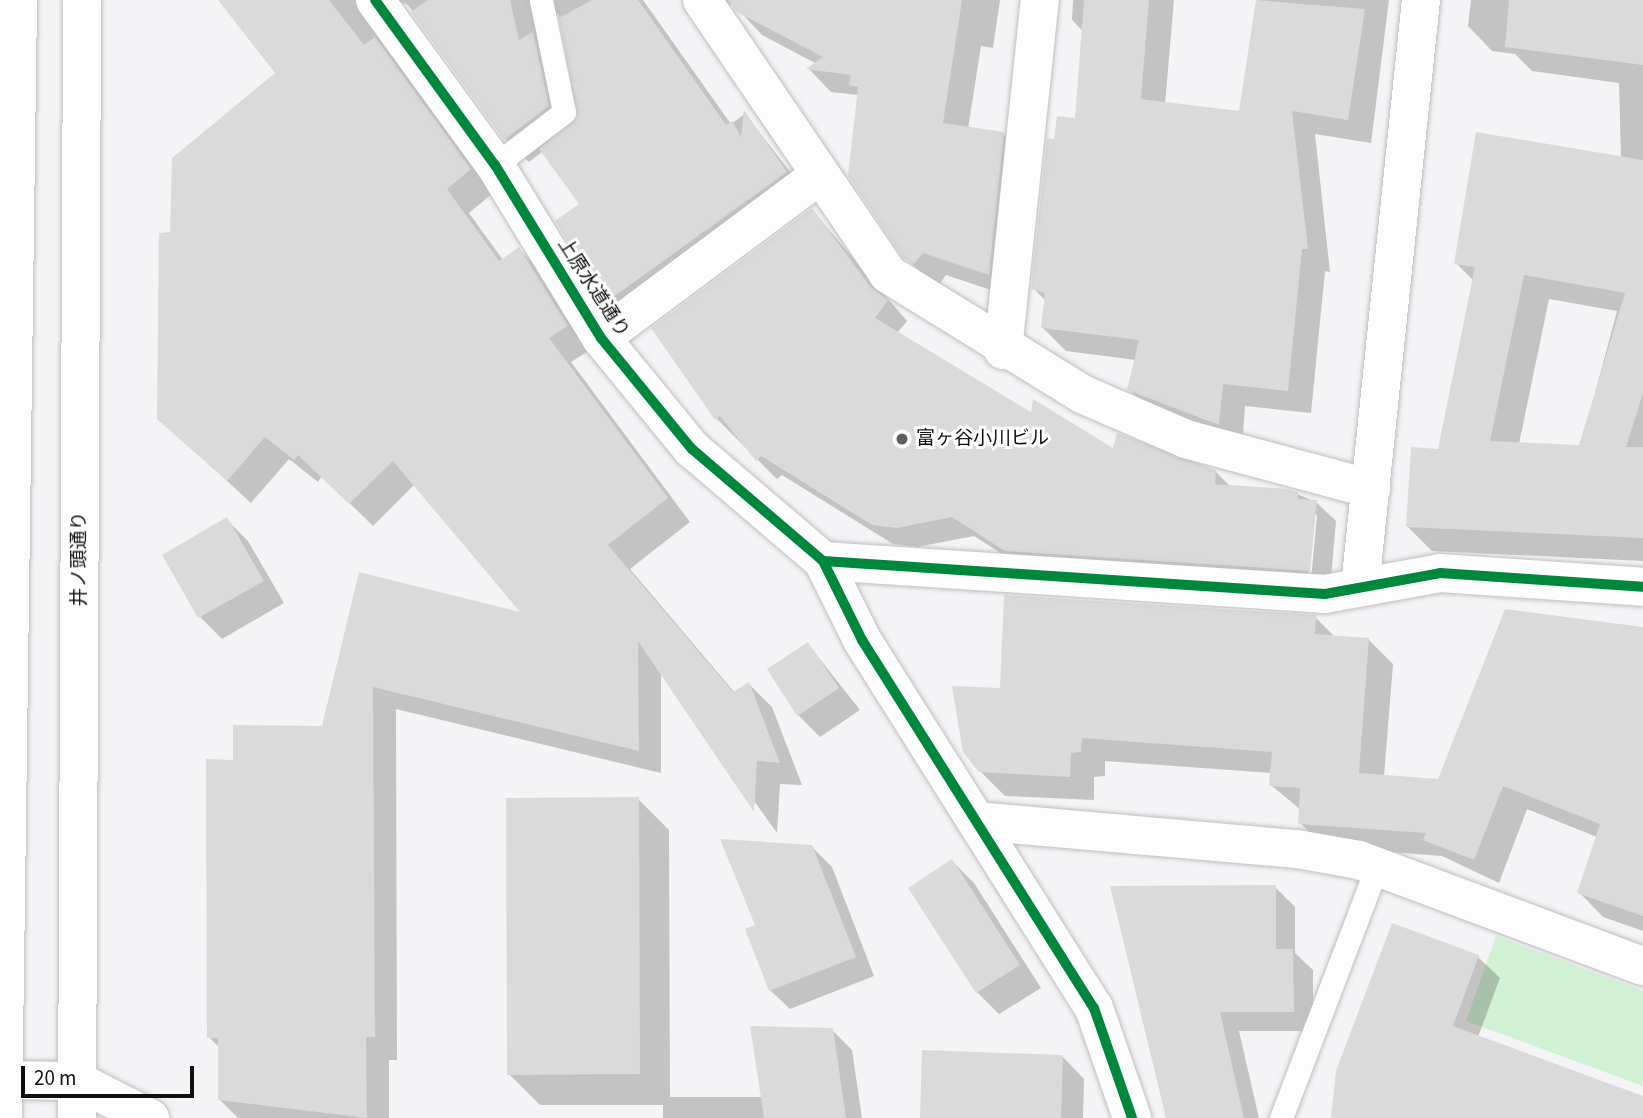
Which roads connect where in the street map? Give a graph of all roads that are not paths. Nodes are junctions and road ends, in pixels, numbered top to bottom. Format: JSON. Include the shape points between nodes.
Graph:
{"nodes":[{"id":1,"x":18,"y":0,"type":"edge"},
{"id":2,"x":82,"y":0,"type":"edge"},
{"id":3,"x":375,"y":0,"type":"edge"},
{"id":4,"x":541,"y":0,"type":"edge"},
{"id":5,"x":702,"y":0,"type":"edge"},
{"id":6,"x":1040,"y":0,"type":"edge"},
{"id":7,"x":1422,"y":0,"type":"edge"},
{"id":8,"x":495,"y":165,"type":"junction"},
{"id":9,"x":817,"y":177,"type":"junction"},
{"id":10,"x":601,"y":338,"type":"junction"},
{"id":11,"x":1003,"y":350,"type":"junction"},
{"id":12,"x":1371,"y":489,"type":"junction"},
{"id":13,"x":822,"y":561,"type":"junction"},
{"id":14,"x":1360,"y":587,"type":"junction"},
{"id":15,"x":1643,"y":587,"type":"edge"},
{"id":16,"x":5,"y":621,"type":"edge"},
{"id":17,"x":4,"y":788,"type":"edge"},
{"id":18,"x":976,"y":821,"type":"junction"},
{"id":19,"x":1377,"y":867,"type":"junction"},
{"id":20,"x":1643,"y":966,"type":"edge"},
{"id":21,"x":2,"y":1080,"type":"edge"},
{"id":22,"x":77,"y":1100,"type":"edge"},
{"id":23,"x":3,"y":1118,"type":"edge"},
{"id":24,"x":149,"y":1118,"type":"edge"},
{"id":25,"x":1132,"y":1118,"type":"edge"},
{"id":26,"x":1281,"y":1118,"type":"edge"}],
"edges":[{"from":1,"to":16,"type":"street"},
{"from":2,"to":22,"type":"street","name":"井ノ頭通り"},
{"from":3,"to":8,"type":"street","name":"上原水道通り"},
{"from":4,"to":8,"type":"lane","via":[[564,112]]},
{"from":5,"to":9,"type":"street"},
{"from":6,"to":11,"type":"street"},
{"from":7,"to":12,"type":"street"},
{"from":8,"to":10,"type":"street","name":"上原水道通り"},
{"from":9,"to":10,"type":"street"},
{"from":9,"to":11,"type":"street","via":[[888,274]]},
{"from":10,"to":13,"type":"street","name":"上原水道通り","via":[[692,449]]},
{"from":11,"to":12,"type":"street","via":[[1082,394],[1186,439]]},
{"from":12,"to":14,"type":"street"},
{"from":13,"to":14,"type":"street","via":[[1325,594]]},
{"from":13,"to":18,"type":"street","via":[[862,640]]},
{"from":14,"to":15,"type":"street","via":[[1440,573]]},
{"from":16,"to":17,"type":"street"},
{"from":17,"to":21,"type":"street"},
{"from":18,"to":19,"type":"street","via":[[1297,849]]},
{"from":18,"to":25,"type":"street","via":[[1094,1008]]},
{"from":19,"to":20,"type":"street"},
{"from":19,"to":26,"type":"lane"},
{"from":21,"to":22,"type":"street"},
{"from":21,"to":23,"type":"street"},
{"from":22,"to":24,"type":"street"}]}
